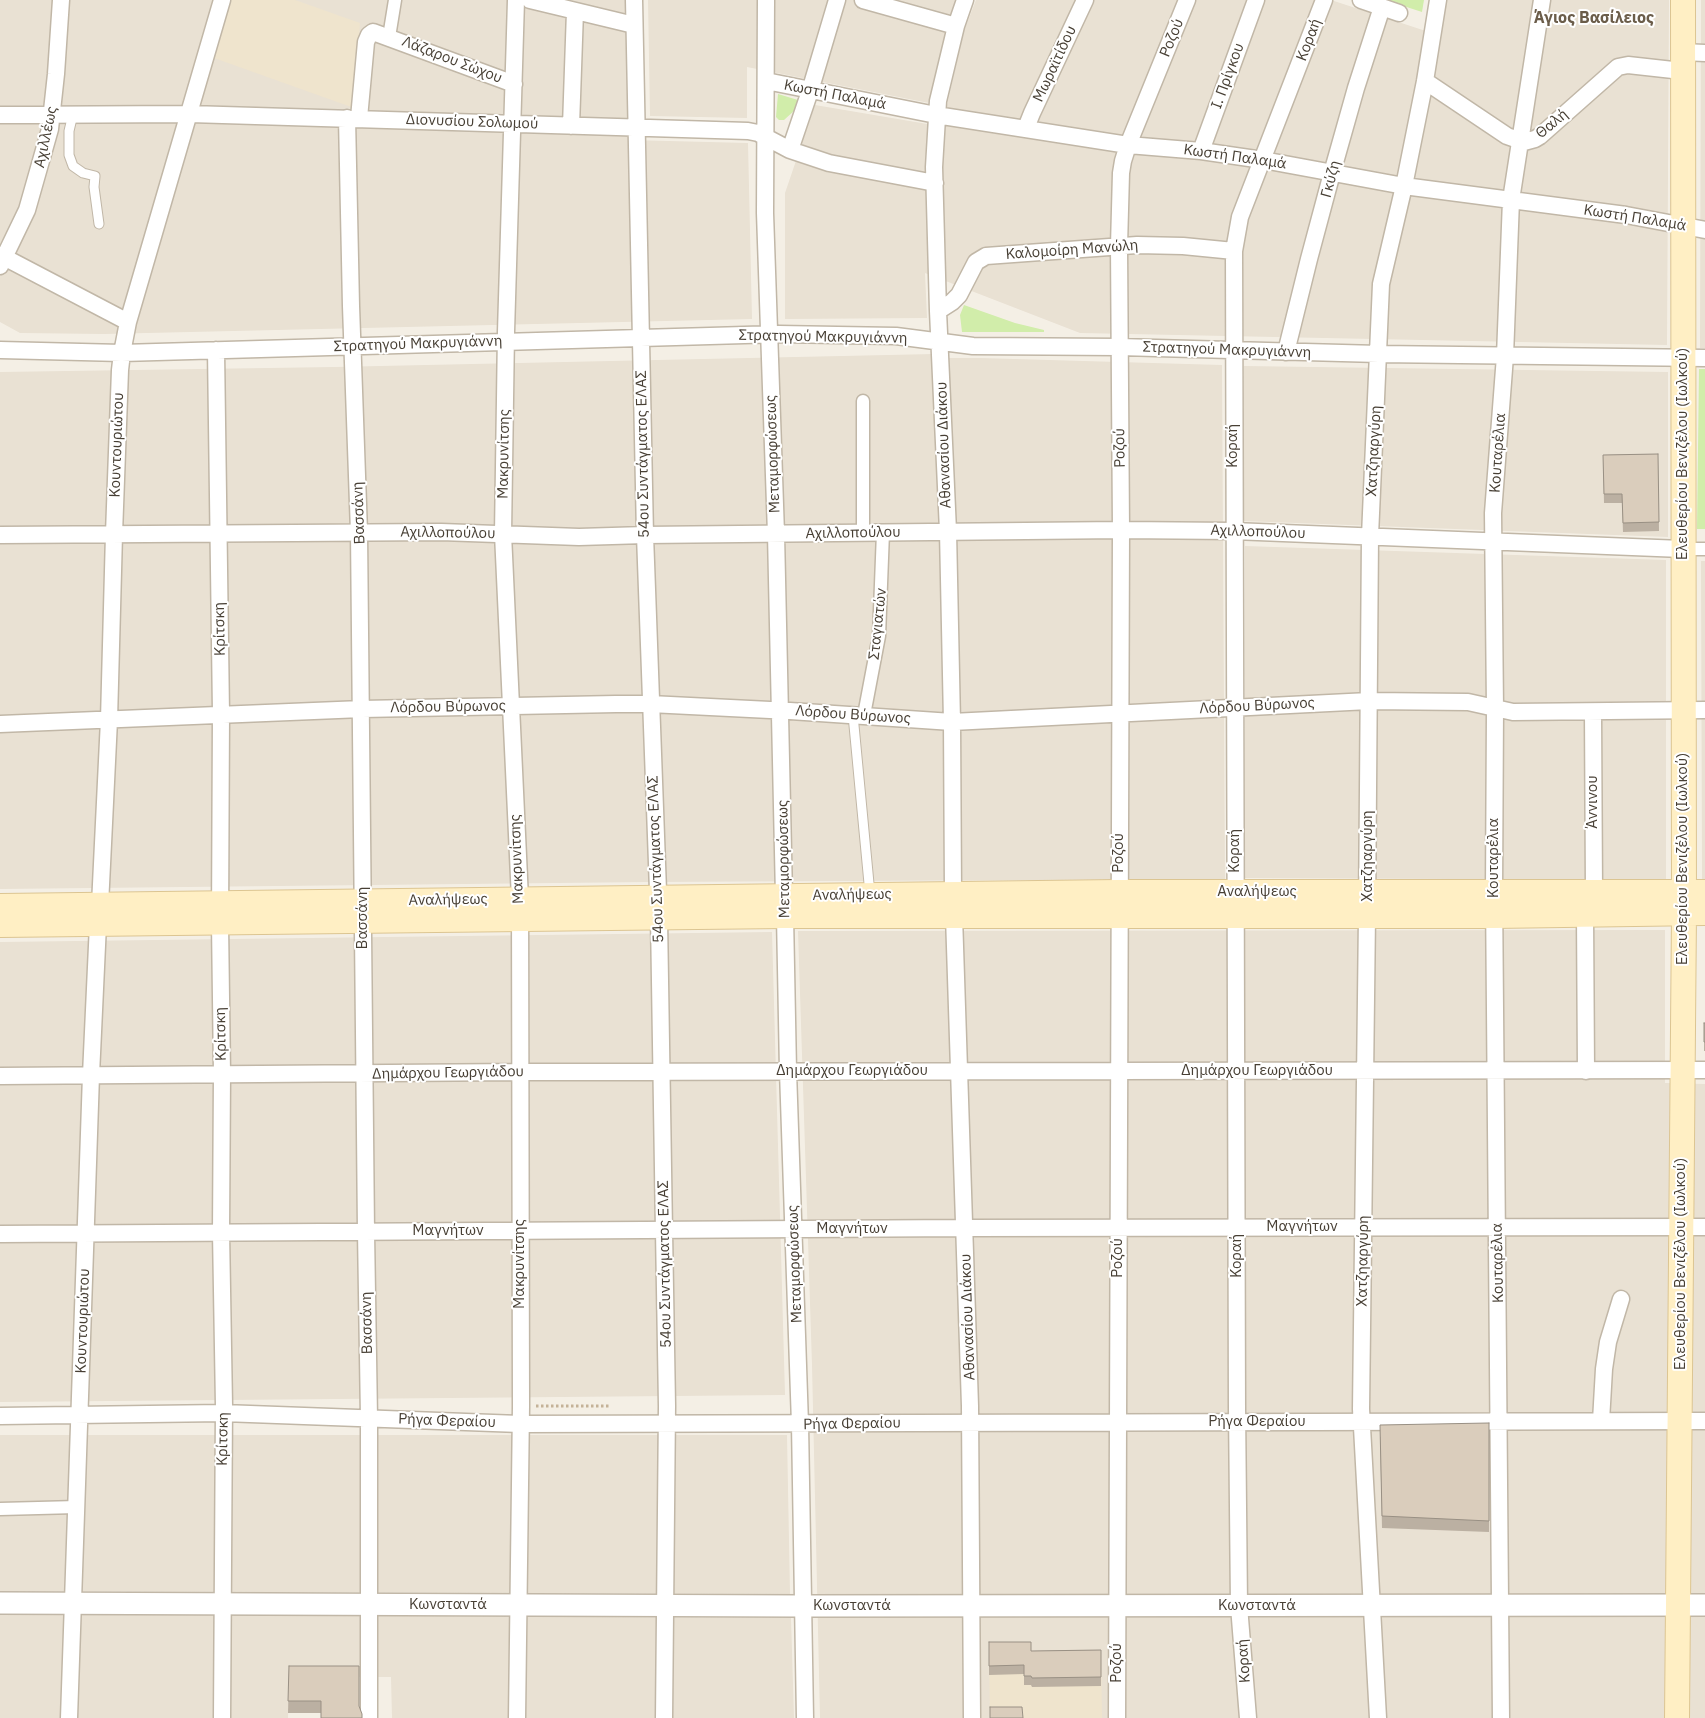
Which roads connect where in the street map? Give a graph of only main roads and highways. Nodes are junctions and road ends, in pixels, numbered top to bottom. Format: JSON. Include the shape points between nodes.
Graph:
{"nodes":[{"id":1,"x":1683,"y":0,"type":"edge"},
{"id":2,"x":1690,"y":59,"type":"edge"},
{"id":3,"x":1694,"y":228,"type":"edge"},
{"id":4,"x":1694,"y":358,"type":"edge"},
{"id":5,"x":1694,"y":549,"type":"edge"},
{"id":6,"x":1694,"y":711,"type":"edge"},
{"id":7,"x":1694,"y":903,"type":"edge"},
{"id":8,"x":1235,"y":904,"type":"junction"},
{"id":9,"x":954,"y":905,"type":"junction"},
{"id":10,"x":0,"y":906,"type":"edge"},
{"id":11,"x":785,"y":906,"type":"junction"},
{"id":12,"x":99,"y":915,"type":"junction"},
{"id":13,"x":0,"y":925,"type":"edge"},
{"id":14,"x":1694,"y":1070,"type":"edge"},
{"id":15,"x":1677,"y":1718,"type":"edge"}],
"edges":[{"from":1,"to":2,"type":"main road","name":"Ελευθερίου Βενιζέλου (Ιωλκού)"},
{"from":2,"to":3,"type":"main road","name":"Ελευθερίου Βενιζέλου (Ιωλκού)"},
{"from":3,"to":4,"type":"main road","name":"Ελευθερίου Βενιζέλου (Ιωλκού)"},
{"from":4,"to":5,"type":"main road","name":"Ελευθερίου Βενιζέλου (Ιωλκού)"},
{"from":5,"to":6,"type":"main road","name":"Ελευθερίου Βενιζέλου (Ιωλκού)"},
{"from":6,"to":7,"type":"main road","name":"Ελευθερίου Βενιζέλου (Ιωλκού)"},
{"from":7,"to":8,"type":"main road","name":"Αναλήψεως","via":[[1594,893],[1368,892]]},
{"from":7,"to":8,"type":"main road","name":"Αναλήψεως","via":[[1585,915],[1494,916],[1367,915]]},
{"from":7,"to":14,"type":"main road","name":"Ελευθερίου Βενιζέλου (Ιωλκού)"},
{"from":8,"to":9,"type":"main road","name":"Αναλήψεως","via":[[1118,916]]},
{"from":8,"to":9,"type":"main road","name":"Αναλήψεως","via":[[1118,892]]},
{"from":9,"to":11,"type":"main road","name":"Αναλήψεως"},
{"from":9,"to":11,"type":"main road","name":"Αναλήψεως","via":[[870,895]]},
{"from":10,"to":12,"type":"main road","name":"Αναλήψεως"},
{"from":11,"to":12,"type":"main road","name":"Αναλήψεως"},
{"from":12,"to":13,"type":"main road","name":"Αναλήψεως"},
{"from":14,"to":15,"type":"main road","name":"Ελευθερίου Βενιζέλου (Ιωλκού)","via":[[1681,1226]]}]}
